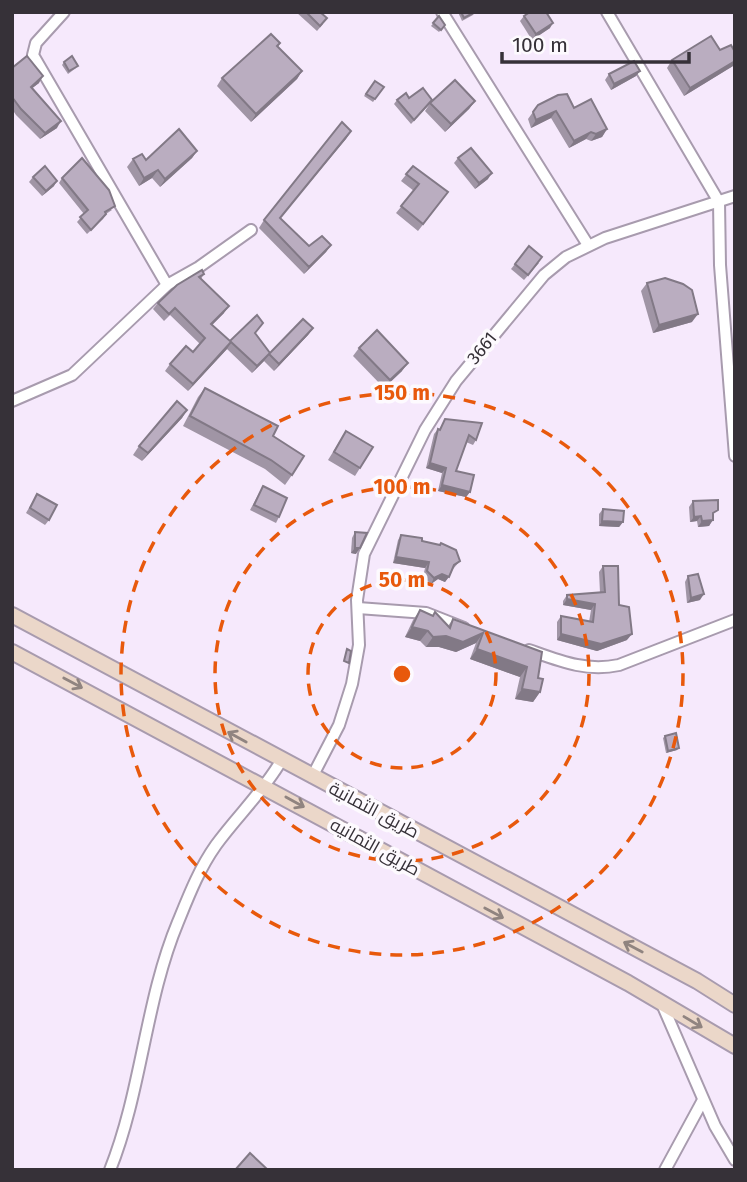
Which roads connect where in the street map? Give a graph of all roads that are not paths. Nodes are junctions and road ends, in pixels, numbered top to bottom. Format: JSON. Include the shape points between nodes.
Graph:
{"nodes":[{"id":1,"x":64,"y":12,"type":"edge"},
{"id":2,"x":443,"y":12,"type":"edge"},
{"id":3,"x":607,"y":12,"type":"edge"},
{"id":4,"x":735,"y":196,"type":"edge"},
{"id":5,"x":719,"y":202,"type":"junction"},
{"id":6,"x":251,"y":230,"type":"dead end"},
{"id":7,"x":588,"y":246,"type":"junction"},
{"id":8,"x":167,"y":285,"type":"junction"},
{"id":9,"x":12,"y":401,"type":"edge"},
{"id":10,"x":735,"y":456,"type":"edge"},
{"id":11,"x":358,"y":608,"type":"junction"},
{"id":12,"x":12,"y":614,"type":"edge"},
{"id":13,"x":735,"y":620,"type":"edge"},
{"id":14,"x":479,"y":633,"type":"edge"},
{"id":15,"x":517,"y":646,"type":"edge"},
{"id":16,"x":12,"y":652,"type":"edge"},
{"id":17,"x":281,"y":761,"type":"junction"},
{"id":18,"x":312,"y":777,"type":"junction"},
{"id":19,"x":267,"y":786,"type":"junction"},
{"id":20,"x":661,"y":1003,"type":"junction"},
{"id":21,"x":735,"y":1005,"type":"edge"},
{"id":22,"x":735,"y":1046,"type":"edge"},
{"id":23,"x":703,"y":1100,"type":"junction"},
{"id":24,"x":735,"y":1160,"type":"edge"},
{"id":25,"x":115,"y":1168,"type":"edge"},
{"id":26,"x":665,"y":1170,"type":"edge"}],
"edges":[{"from":1,"to":8,"type":"street","via":[[36,43],[33,55]]},
{"from":2,"to":7,"type":"street"},
{"from":3,"to":5,"type":"street"},
{"from":4,"to":5,"type":"street","name":"3661"},
{"from":5,"to":7,"type":"street","name":"3661"},
{"from":5,"to":10,"type":"street"},
{"from":6,"to":8,"type":"street"},
{"from":7,"to":11,"type":"street","name":"3661","via":[[544,275],[440,404],[364,554]]},
{"from":8,"to":9,"type":"street","via":[[72,374]]},
{"from":11,"to":14,"type":"street","via":[[426,613]]},
{"from":11,"to":18,"type":"street","name":"3661","via":[[359,645],[347,705]]},
{"from":17,"to":12,"type":"street","name":"طريق الثمانية","one_way":true},
{"from":13,"to":15,"type":"street","via":[[620,666],[599,669],[581,668]]},
{"from":16,"to":19,"type":"street","name":"طريق الثمانيه","one_way":true},
{"from":17,"to":18,"type":"street","name":"طريق الثمانية"},
{"from":17,"to":19,"type":"street"},
{"from":21,"to":18,"type":"street","name":"طريق الثمانية","one_way":true,"via":[[698,981]]},
{"from":19,"to":20,"type":"street","name":"طريق الثمانيه","one_way":true},
{"from":19,"to":25,"type":"street","via":[[202,866],[176,925],[156,989]]},
{"from":20,"to":22,"type":"street","name":"طريق الثمانيه","one_way":true},
{"from":20,"to":23,"type":"street"},
{"from":23,"to":24,"type":"street"},
{"from":23,"to":26,"type":"street"}]}
